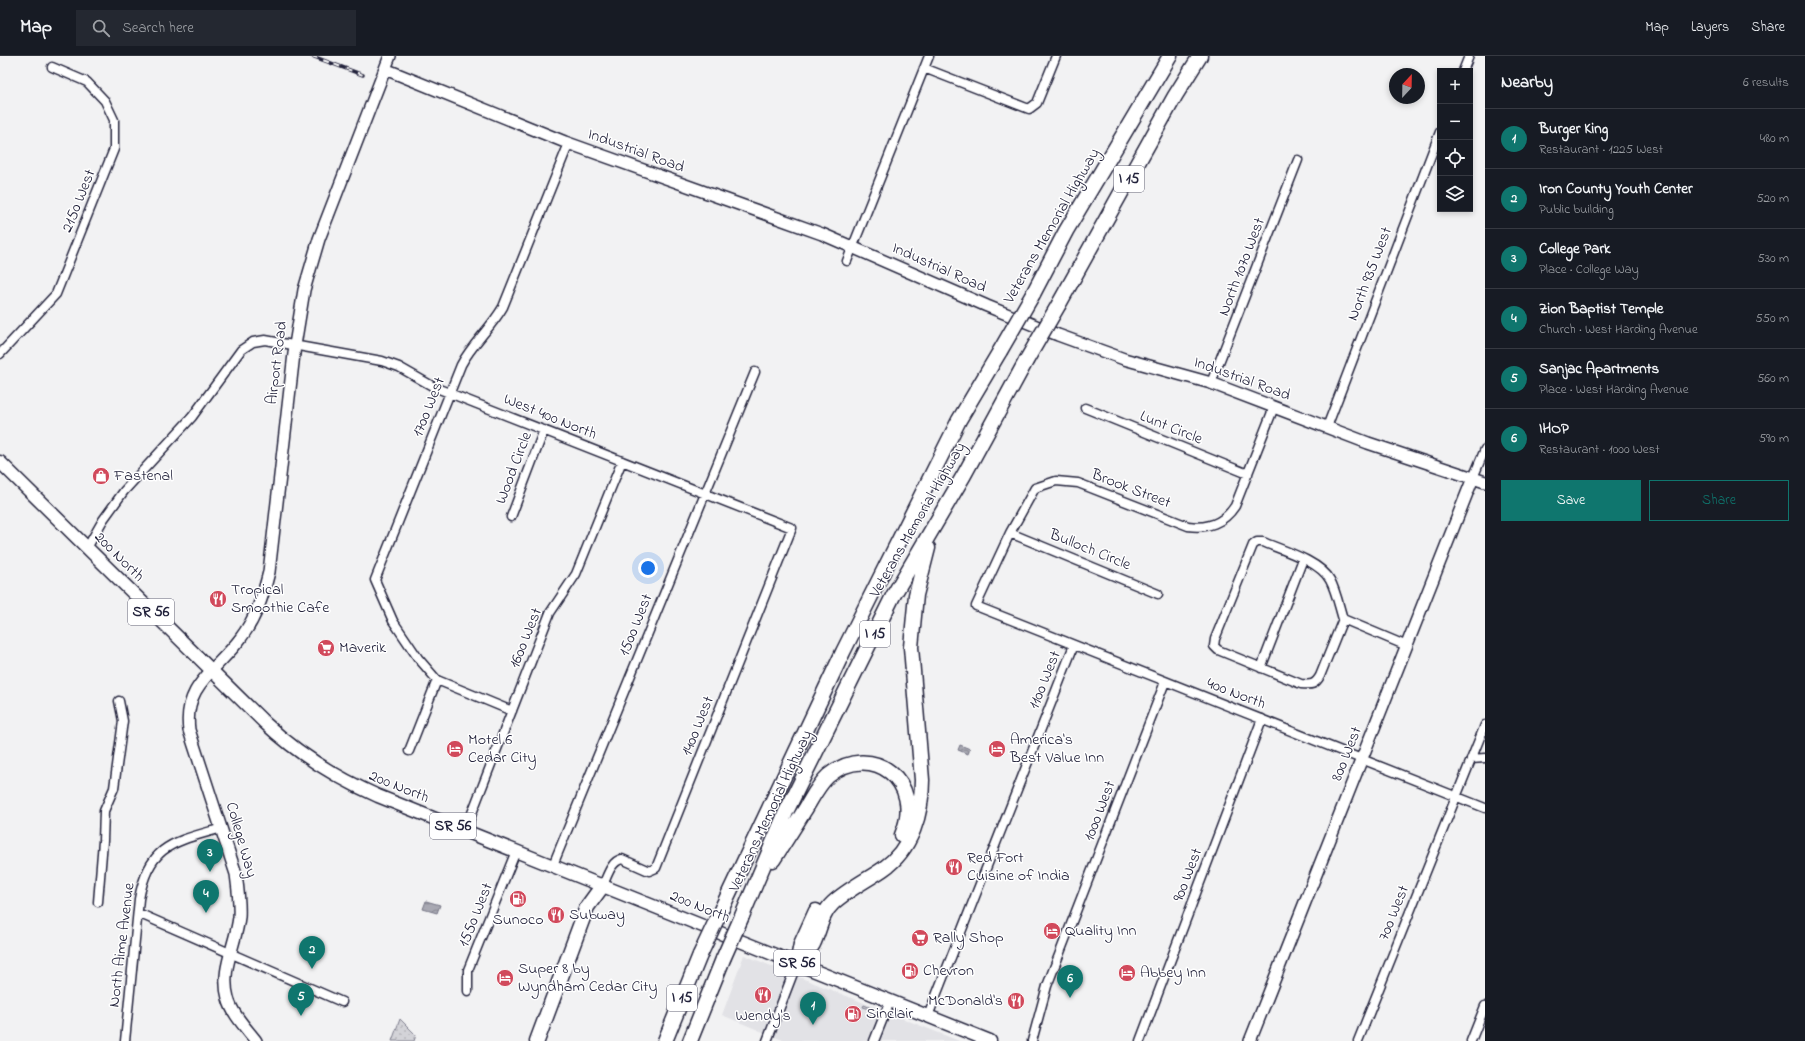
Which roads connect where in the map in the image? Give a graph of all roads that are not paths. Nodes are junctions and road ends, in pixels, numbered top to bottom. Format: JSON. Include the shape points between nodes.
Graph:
{"nodes":[{"id":1,"x":390,"y":56,"type":"edge"},
{"id":2,"x":929,"y":56,"type":"edge"},
{"id":3,"x":1056,"y":56,"type":"edge"},
{"id":4,"x":1170,"y":56,"type":"edge"},
{"id":5,"x":1200,"y":56,"type":"edge"},
{"id":6,"x":1469,"y":56,"type":"edge"},
{"id":7,"x":52,"y":67,"type":"dead end"},
{"id":8,"x":924,"y":68,"type":"junction"},
{"id":9,"x":1464,"y":68,"type":"edge"},
{"id":10,"x":385,"y":69,"type":"junction"},
{"id":11,"x":1437,"y":140,"type":"edge"},
{"id":12,"x":569,"y":143,"type":"junction"},
{"id":13,"x":1298,"y":160,"type":"dead end"},
{"id":14,"x":853,"y":247,"type":"junction"},
{"id":15,"x":848,"y":261,"type":"dead end"},
{"id":16,"x":295,"y":345,"type":"junction"},
{"id":17,"x":0,"y":354,"type":"edge"},
{"id":18,"x":755,"y":372,"type":"dead end"},
{"id":19,"x":1211,"y":383,"type":"junction"},
{"id":20,"x":450,"y":393,"type":"junction"},
{"id":21,"x":1274,"y":407,"type":"junction"},
{"id":22,"x":1085,"y":408,"type":"dead end"},
{"id":23,"x":1327,"y":427,"type":"junction"},
{"id":24,"x":544,"y":430,"type":"junction"},
{"id":25,"x":1485,"y":449,"type":"edge"},
{"id":26,"x":0,"y":462,"type":"edge"},
{"id":27,"x":622,"y":462,"type":"junction"},
{"id":28,"x":1248,"y":474,"type":"junction"},
{"id":29,"x":964,"y":475,"type":"junction"},
{"id":30,"x":1473,"y":478,"type":"junction"},
{"id":31,"x":1485,"y":482,"type":"edge"},
{"id":32,"x":705,"y":495,"type":"junction"},
{"id":33,"x":511,"y":517,"type":"dead end"},
{"id":34,"x":792,"y":528,"type":"joint"},
{"id":35,"x":1010,"y":533,"type":"junction"},
{"id":36,"x":87,"y":548,"type":"junction"},
{"id":37,"x":1303,"y":559,"type":"junction"},
{"id":38,"x":1158,"y":594,"type":"dead end"},
{"id":39,"x":976,"y":606,"type":"joint"},
{"id":40,"x":1343,"y":619,"type":"junction"},
{"id":41,"x":1074,"y":645,"type":"junction"},
{"id":42,"x":1407,"y":646,"type":"junction"},
{"id":43,"x":1261,"y":668,"type":"junction"},
{"id":44,"x":212,"y":672,"type":"junction"},
{"id":45,"x":437,"y":680,"type":"junction"},
{"id":46,"x":1165,"y":682,"type":"junction"},
{"id":47,"x":119,"y":701,"type":"dead end"},
{"id":48,"x":512,"y":711,"type":"junction"},
{"id":49,"x":1262,"y":719,"type":"junction"},
{"id":50,"x":1485,"y":725,"type":"edge"},
{"id":51,"x":409,"y":751,"type":"dead end"},
{"id":52,"x":1485,"y":758,"type":"edge"},
{"id":53,"x":1362,"y":759,"type":"junction"},
{"id":54,"x":1471,"y":759,"type":"junction"},
{"id":55,"x":1456,"y":796,"type":"junction"},
{"id":56,"x":1485,"y":808,"type":"edge"},
{"id":57,"x":222,"y":828,"type":"junction"},
{"id":58,"x":465,"y":830,"type":"junction"},
{"id":59,"x":516,"y":851,"type":"junction"},
{"id":60,"x":553,"y":865,"type":"junction"},
{"id":61,"x":603,"y":885,"type":"junction"},
{"id":62,"x":750,"y":897,"type":"junction"},
{"id":63,"x":98,"y":902,"type":"dead end"},
{"id":64,"x":138,"y":913,"type":"junction"},
{"id":65,"x":230,"y":953,"type":"junction"},
{"id":66,"x":797,"y":963,"type":"junction"},
{"id":67,"x":691,"y":975,"type":"junction"},
{"id":68,"x":468,"y":991,"type":"dead end"},
{"id":69,"x":890,"y":1001,"type":"junction"},
{"id":70,"x":342,"y":1002,"type":"dead end"},
{"id":71,"x":1485,"y":1006,"type":"edge"},
{"id":72,"x":928,"y":1016,"type":"junction"},
{"id":73,"x":976,"y":1038,"type":"edge"},
{"id":74,"x":125,"y":1041,"type":"edge"},
{"id":75,"x":256,"y":1041,"type":"edge"},
{"id":76,"x":537,"y":1041,"type":"edge"},
{"id":77,"x":545,"y":1041,"type":"edge"},
{"id":78,"x":655,"y":1041,"type":"edge"},
{"id":79,"x":665,"y":1041,"type":"edge"},
{"id":80,"x":690,"y":1041,"type":"edge"},
{"id":81,"x":767,"y":1041,"type":"edge"},
{"id":82,"x":874,"y":1041,"type":"edge"},
{"id":83,"x":990,"y":1041,"type":"edge"},
{"id":84,"x":1032,"y":1041,"type":"edge"},
{"id":85,"x":1140,"y":1041,"type":"edge"},
{"id":86,"x":1250,"y":1041,"type":"edge"},
{"id":87,"x":1358,"y":1041,"type":"edge"},
{"id":88,"x":1471,"y":1041,"type":"edge"}],
"edges":[{"from":1,"to":10,"type":"street","name":"Airport Road"},
{"from":2,"to":8,"type":"street"},
{"from":3,"to":8,"type":"street","via":[[1037,103],[1029,109]]},
{"from":4,"to":67,"type":"highway","name":"Veterans Memorial Highway","number":"I 15","bridge":true,"via":[[1066,231],[959,420],[846,645]]},
{"from":5,"to":29,"type":"highway","name":"Veterans Memorial Highway","number":"I 15","bridge":true,"via":[[1175,96]]},
{"from":6,"to":9,"type":"street"},
{"from":7,"to":17,"type":"street","name":"2150 West","via":[[87,82],[106,101],[114,120],[114,149],[56,294]]},
{"from":8,"to":14,"type":"street"},
{"from":10,"to":12,"type":"street","name":"Industrial Road"},
{"from":10,"to":16,"type":"street","name":"Airport Road","via":[[319,238],[304,290]]},
{"from":11,"to":23,"type":"street","name":"North 935 West"},
{"from":12,"to":14,"type":"street","name":"Industrial Road"},
{"from":12,"to":20,"type":"street","name":"1700 West","via":[[503,306],[469,352]]},
{"from":13,"to":19,"type":"street","name":"North 1070 West"},
{"from":14,"to":15,"type":"street"},
{"from":14,"to":19,"type":"street","name":"Industrial Road","via":[[1052,332],[1124,359]]},
{"from":16,"to":20,"type":"street","name":"West 400 North","via":[[382,361]]},
{"from":16,"to":36,"type":"street","name":"West 400 North","via":[[265,340],[253,342],[241,350],[192,417],[124,491]]},
{"from":16,"to":44,"type":"street","name":"Airport Road","via":[[268,572],[262,599],[241,638]]},
{"from":18,"to":32,"type":"street","name":"1500 West"},
{"from":19,"to":21,"type":"street","name":"Industrial Road"},
{"from":20,"to":24,"type":"street","name":"West 400 North"},
{"from":20,"to":45,"type":"street","name":"1700 West","via":[[375,580],[393,620],[418,658]]},
{"from":21,"to":23,"type":"street","name":"Industrial Road"},
{"from":21,"to":28,"type":"street","name":"Brook Street"},
{"from":22,"to":28,"type":"street","name":"Lunt Circle"},
{"from":23,"to":30,"type":"street","name":"Industrial Road","via":[[1400,455]]},
{"from":24,"to":27,"type":"street","name":"West 400 North"},
{"from":24,"to":33,"type":"street","name":"Wood Circle"},
{"from":25,"to":30,"type":"street"},
{"from":26,"to":36,"type":"main road","name":"200 North","number":"SR 56"},
{"from":27,"to":32,"type":"street","name":"West 400 North"},
{"from":27,"to":48,"type":"street","name":"1600 West","via":[[576,574],[550,613]]},
{"from":28,"to":35,"type":"street","name":"Brook Street","via":[[1231,511],[1222,520],[1207,526],[1188,526],[1078,483],[1056,481],[1035,488]]},
{"from":29,"to":62,"type":"highway","name":"Veterans Memorial Highway","number":"I 15","via":[[893,596],[786,812]]},
{"from":29,"to":66,"type":"highway","via":[[937,526],[925,556],[916,595],[911,647],[922,780],[918,820],[901,851],[885,868],[840,897],[826,910],[812,944]]},
{"from":30,"to":31,"type":"street","name":"Industrial Road"},
{"from":30,"to":42,"type":"street","name":"800 West"},
{"from":32,"to":34,"type":"street","name":"West 400 North"},
{"from":32,"to":60,"type":"street","name":"1500 West"},
{"from":34,"to":61,"type":"street","name":"1400 West","via":[[656,868],[649,870],[622,859],[617,860]]},
{"from":35,"to":38,"type":"street","name":"Bulloch Circle"},
{"from":35,"to":39,"type":"street","name":"Brook Street"},
{"from":36,"to":44,"type":"main road","name":"200 North","number":"SR 56"},
{"from":37,"to":40,"type":"street","via":[[1320,568],[1330,579]]},
{"from":37,"to":43,"type":"street"},
{"from":37,"to":43,"type":"street","via":[[1263,542],[1253,545],[1215,639],[1214,646],[1218,650]]},
{"from":39,"to":41,"type":"street","name":"400 North"},
{"from":40,"to":42,"type":"street"},
{"from":40,"to":43,"type":"street","via":[[1316,682],[1311,686]]},
{"from":41,"to":46,"type":"street","name":"400 North"},
{"from":41,"to":72,"type":"street","name":"1100 West"},
{"from":42,"to":53,"type":"street","name":"800 West"},
{"from":44,"to":57,"type":"street","name":"College Way","via":[[192,695],[188,717],[189,730]]},
{"from":44,"to":58,"type":"main road","name":"200 North","number":"SR 56","via":[[282,739],[326,771],[378,796]]},
{"from":45,"to":48,"type":"street","name":"1700 West"},
{"from":45,"to":51,"type":"street"},
{"from":46,"to":49,"type":"street","name":"400 North"},
{"from":46,"to":84,"type":"street","name":"1000 West","via":[[1047,986]]},
{"from":47,"to":63,"type":"street","via":[[123,721],[114,788],[104,811]]},
{"from":48,"to":58,"type":"street","name":"1600 West"},
{"from":49,"to":53,"type":"street","name":"400 North"},
{"from":49,"to":85,"type":"street","name":"900 West"},
{"from":50,"to":54,"type":"street","name":"700 West"},
{"from":52,"to":54,"type":"street"},
{"from":53,"to":55,"type":"street","name":"400 North"},
{"from":53,"to":86,"type":"street","name":"800 West"},
{"from":54,"to":55,"type":"street","name":"700 West"},
{"from":55,"to":56,"type":"street","name":"400 North"},
{"from":55,"to":87,"type":"street","name":"700 West"},
{"from":57,"to":64,"type":"street","name":"North Aime Avenue","via":[[182,840],[159,853],[148,867],[143,881]]},
{"from":57,"to":65,"type":"street","name":"College Way","via":[[236,874],[239,896],[239,917]]},
{"from":58,"to":59,"type":"main road","name":"200 North","number":"SR 56"},
{"from":59,"to":60,"type":"main road","name":"200 North","number":"SR 56"},
{"from":59,"to":68,"type":"street","name":"1550 West","via":[[468,970]]},
{"from":60,"to":61,"type":"main road","name":"200 North","number":"SR 56"},
{"from":61,"to":66,"type":"main road","name":"200 North","number":"SR 56"},
{"from":61,"to":76,"type":"highway","via":[[587,907]]},
{"from":61,"to":77,"type":"highway","via":[[596,910]]},
{"from":62,"to":66,"type":"highway","via":[[828,776],[844,768],[864,763],[886,769],[900,782],[909,803],[907,825],[902,836],[885,858],[834,891],[818,907],[801,944]]},
{"from":62,"to":80,"type":"highway","name":"Veterans Memorial Highway","number":"I 15","bridge":true},
{"from":64,"to":65,"type":"street"},
{"from":64,"to":74,"type":"street","name":"North Aime Avenue"},
{"from":65,"to":70,"type":"street"},
{"from":65,"to":75,"type":"street","name":"College Way","via":[[224,983],[228,999],[236,1015]]},
{"from":66,"to":69,"type":"main road","name":"200 North","number":"SR 56"},
{"from":66,"to":81,"type":"street"},
{"from":67,"to":78,"type":"highway"},
{"from":67,"to":79,"type":"highway","name":"Veterans Memorial Highway","number":"I 15"},
{"from":69,"to":72,"type":"main road","name":"200 North","number":"SR 56"},
{"from":69,"to":82,"type":"street"},
{"from":71,"to":88,"type":"street"},
{"from":72,"to":73,"type":"main road","name":"200 North","number":"SR 56"},
{"from":73,"to":83,"type":"main road","name":"200 North","number":"SR 56"}]}
